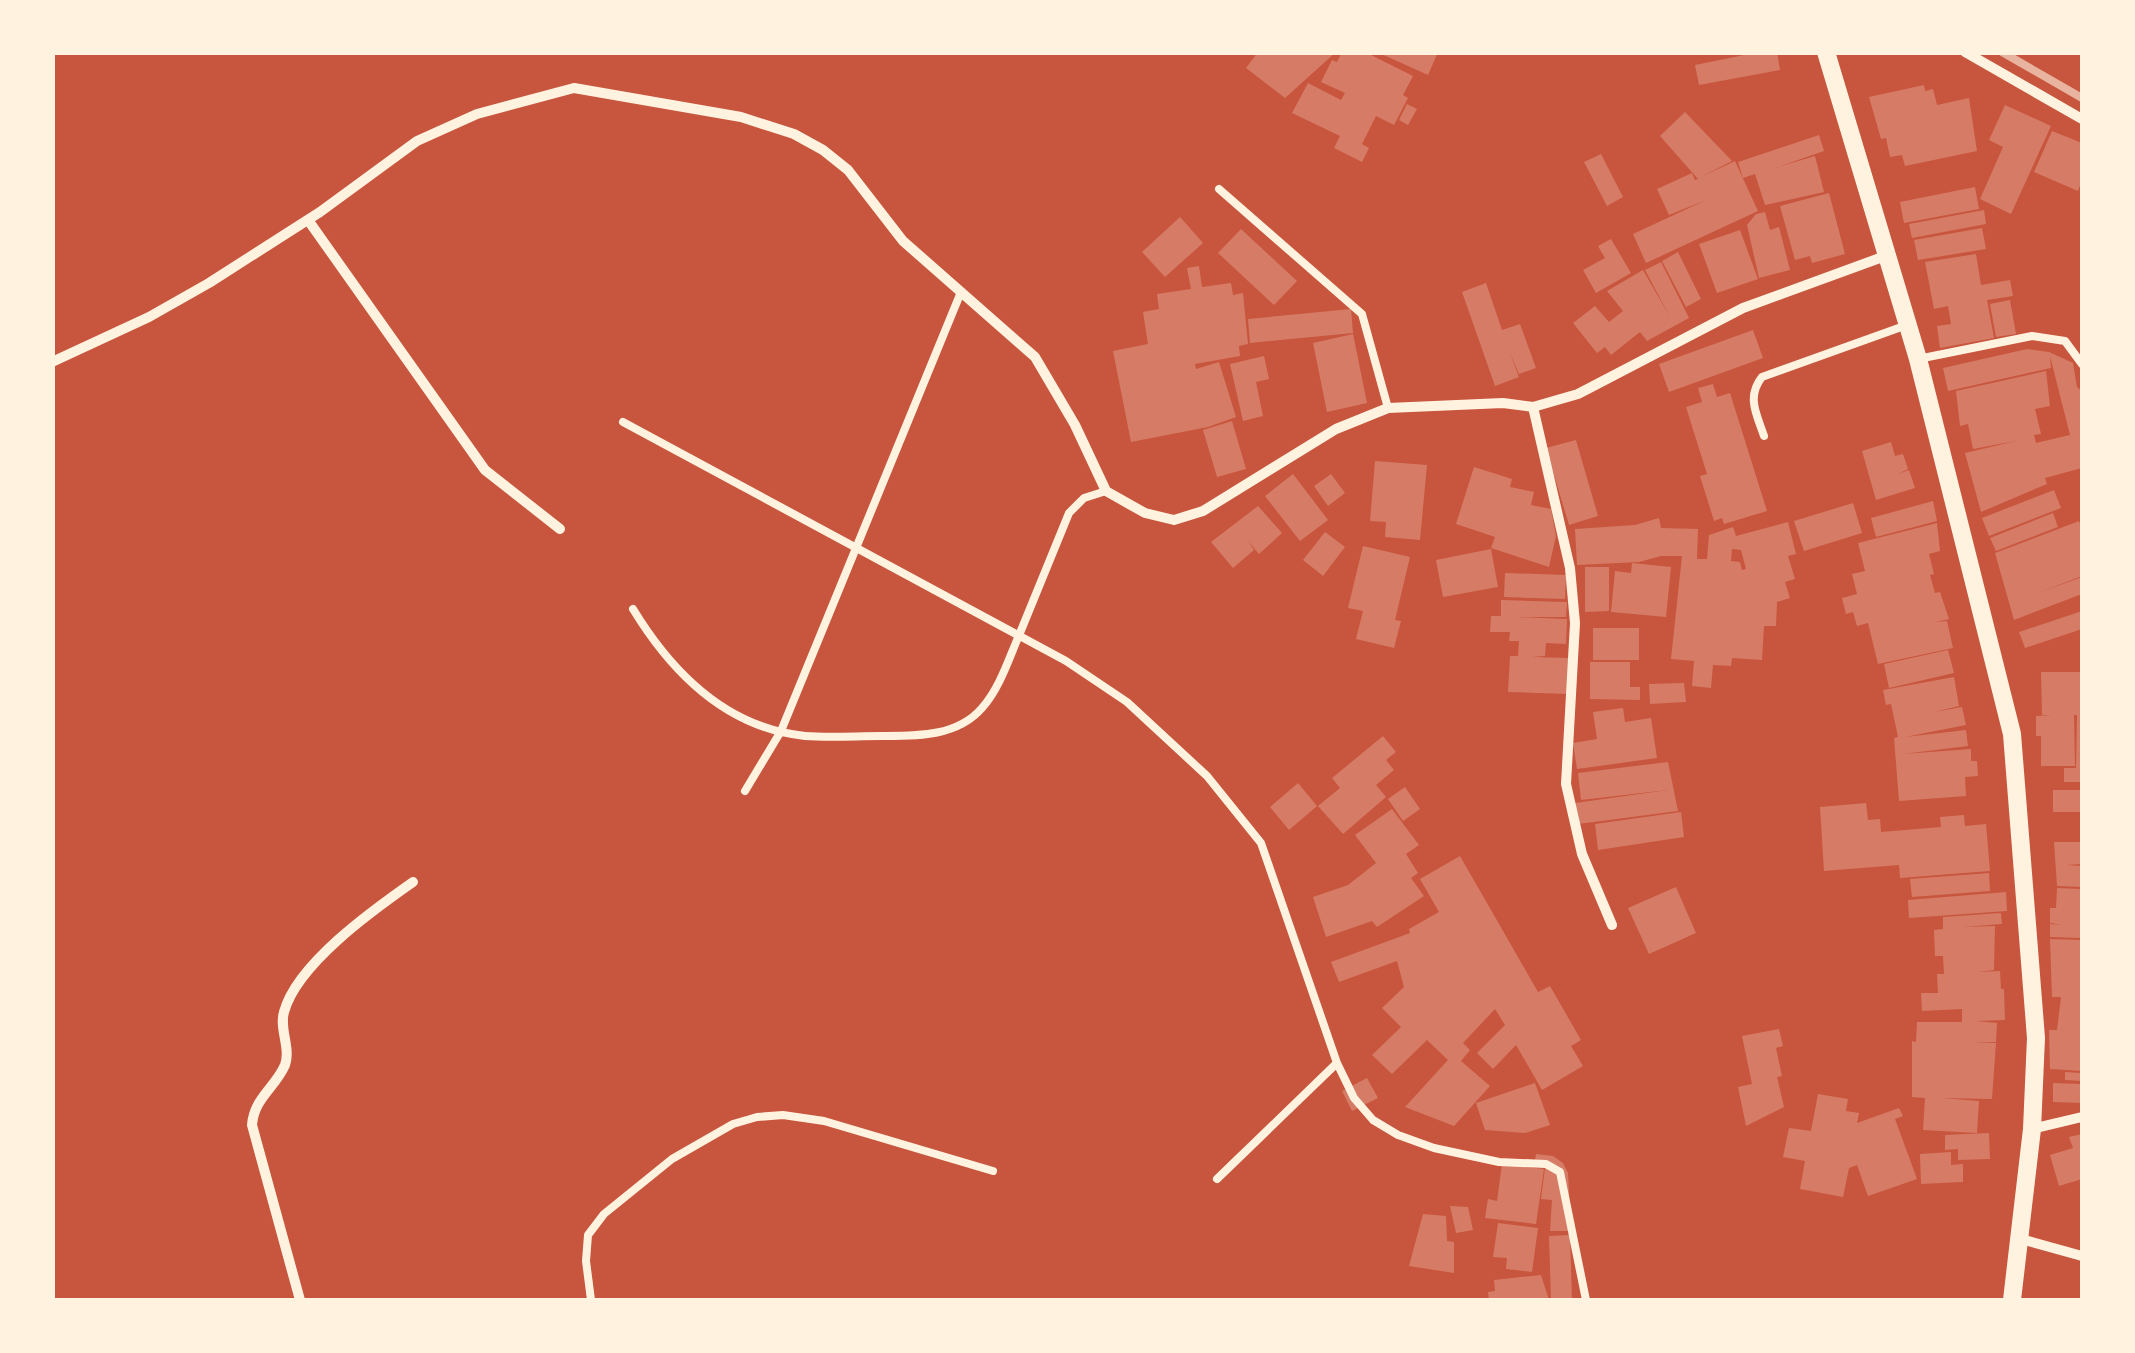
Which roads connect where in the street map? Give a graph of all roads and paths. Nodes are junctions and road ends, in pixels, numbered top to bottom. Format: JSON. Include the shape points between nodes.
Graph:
{"nodes":[{"id":1,"x":1826,"y":52,"type":"edge"},
{"id":2,"x":1965,"y":52,"type":"edge"},
{"id":3,"x":2082,"y":119,"type":"edge"},
{"id":4,"x":1219,"y":189,"type":"dead end"},
{"id":5,"x":308,"y":220,"type":"junction"},
{"id":6,"x":1888,"y":256,"type":"junction"},
{"id":7,"x":961,"y":292,"type":"junction"},
{"id":8,"x":1908,"y":325,"type":"junction"},
{"id":9,"x":1918,"y":359,"type":"junction"},
{"id":10,"x":52,"y":362,"type":"edge"},
{"id":11,"x":2082,"y":364,"type":"edge"},
{"id":12,"x":1533,"y":406,"type":"junction"},
{"id":13,"x":1388,"y":408,"type":"junction"},
{"id":14,"x":624,"y":422,"type":"dead end"},
{"id":15,"x":1764,"y":436,"type":"dead end"},
{"id":16,"x":1106,"y":491,"type":"junction"},
{"id":17,"x":560,"y":529,"type":"dead end"},
{"id":18,"x":856,"y":547,"type":"junction"},
{"id":19,"x":633,"y":609,"type":"dead end"},
{"id":20,"x":1019,"y":636,"type":"junction"},
{"id":21,"x":781,"y":731,"type":"junction"},
{"id":22,"x":746,"y":790,"type":"dead end"},
{"id":23,"x":412,"y":882,"type":"dead end"},
{"id":24,"x":1612,"y":925,"type":"dead end"},
{"id":25,"x":1338,"y":1063,"type":"junction"},
{"id":26,"x":2082,"y":1117,"type":"edge"},
{"id":27,"x":2032,"y":1129,"type":"junction"},
{"id":28,"x":993,"y":1171,"type":"dead end"},
{"id":29,"x":1216,"y":1179,"type":"dead end"},
{"id":30,"x":2021,"y":1238,"type":"junction"},
{"id":31,"x":2082,"y":1256,"type":"edge"},
{"id":32,"x":300,"y":1300,"type":"edge"},
{"id":33,"x":592,"y":1300,"type":"edge"},
{"id":34,"x":1586,"y":1300,"type":"edge"},
{"id":35,"x":2012,"y":1300,"type":"edge"}],
"edges":[{"from":1,"to":6,"type":"street"},
{"from":2,"to":3,"type":"street"},
{"from":4,"to":13,"type":"lane","via":[[1362,314]]},
{"from":5,"to":7,"type":"street","via":[[417,142],[477,114],[574,88],[603,91],[741,116],[823,150],[848,170],[903,241]]},
{"from":5,"to":10,"type":"street","via":[[149,317]]},
{"from":5,"to":17,"type":"street","via":[[485,470]]},
{"from":6,"to":8,"type":"street"},
{"from":6,"to":12,"type":"street","via":[[1743,308],[1578,394]]},
{"from":7,"to":16,"type":"street","via":[[1035,357]]},
{"from":7,"to":18,"type":"lane"},
{"from":8,"to":9,"type":"street"},
{"from":8,"to":15,"type":"lane","via":[[1762,378],[1752,400]]},
{"from":9,"to":11,"type":"lane","via":[[2032,336],[2066,342]]},
{"from":9,"to":27,"type":"street","via":[[2012,734],[2036,1038]]},
{"from":12,"to":13,"type":"street"},
{"from":12,"to":24,"type":"street","via":[[1574,605],[1566,784],[1582,854]]},
{"from":13,"to":16,"type":"street","via":[[1322,437],[1204,511],[1174,520],[1144,513]]},
{"from":14,"to":18,"type":"lane"},
{"from":16,"to":20,"type":"lane","via":[[1084,498],[1070,513]]},
{"from":18,"to":20,"type":"lane"},
{"from":18,"to":21,"type":"lane"},
{"from":19,"to":21,"type":"lane","via":[[657,648],[706,695],[739,717]]},
{"from":20,"to":21,"type":"lane","via":[[981,709],[962,724],[898,736]]},
{"from":20,"to":25,"type":"lane","via":[[1128,702],[1207,776],[1260,843]]},
{"from":21,"to":22,"type":"lane"},
{"from":23,"to":32,"type":"street","via":[[333,944],[292,993],[282,1026],[284,1066],[253,1114]]},
{"from":25,"to":29,"type":"lane"},
{"from":25,"to":34,"type":"lane","via":[[1354,1098],[1398,1135],[1560,1172]]},
{"from":26,"to":27,"type":"street"},
{"from":27,"to":30,"type":"street"},
{"from":28,"to":33,"type":"lane","via":[[824,1121],[784,1115],[733,1124],[672,1159],[604,1214],[588,1235]]},
{"from":30,"to":31,"type":"street"},
{"from":30,"to":35,"type":"street"}]}
